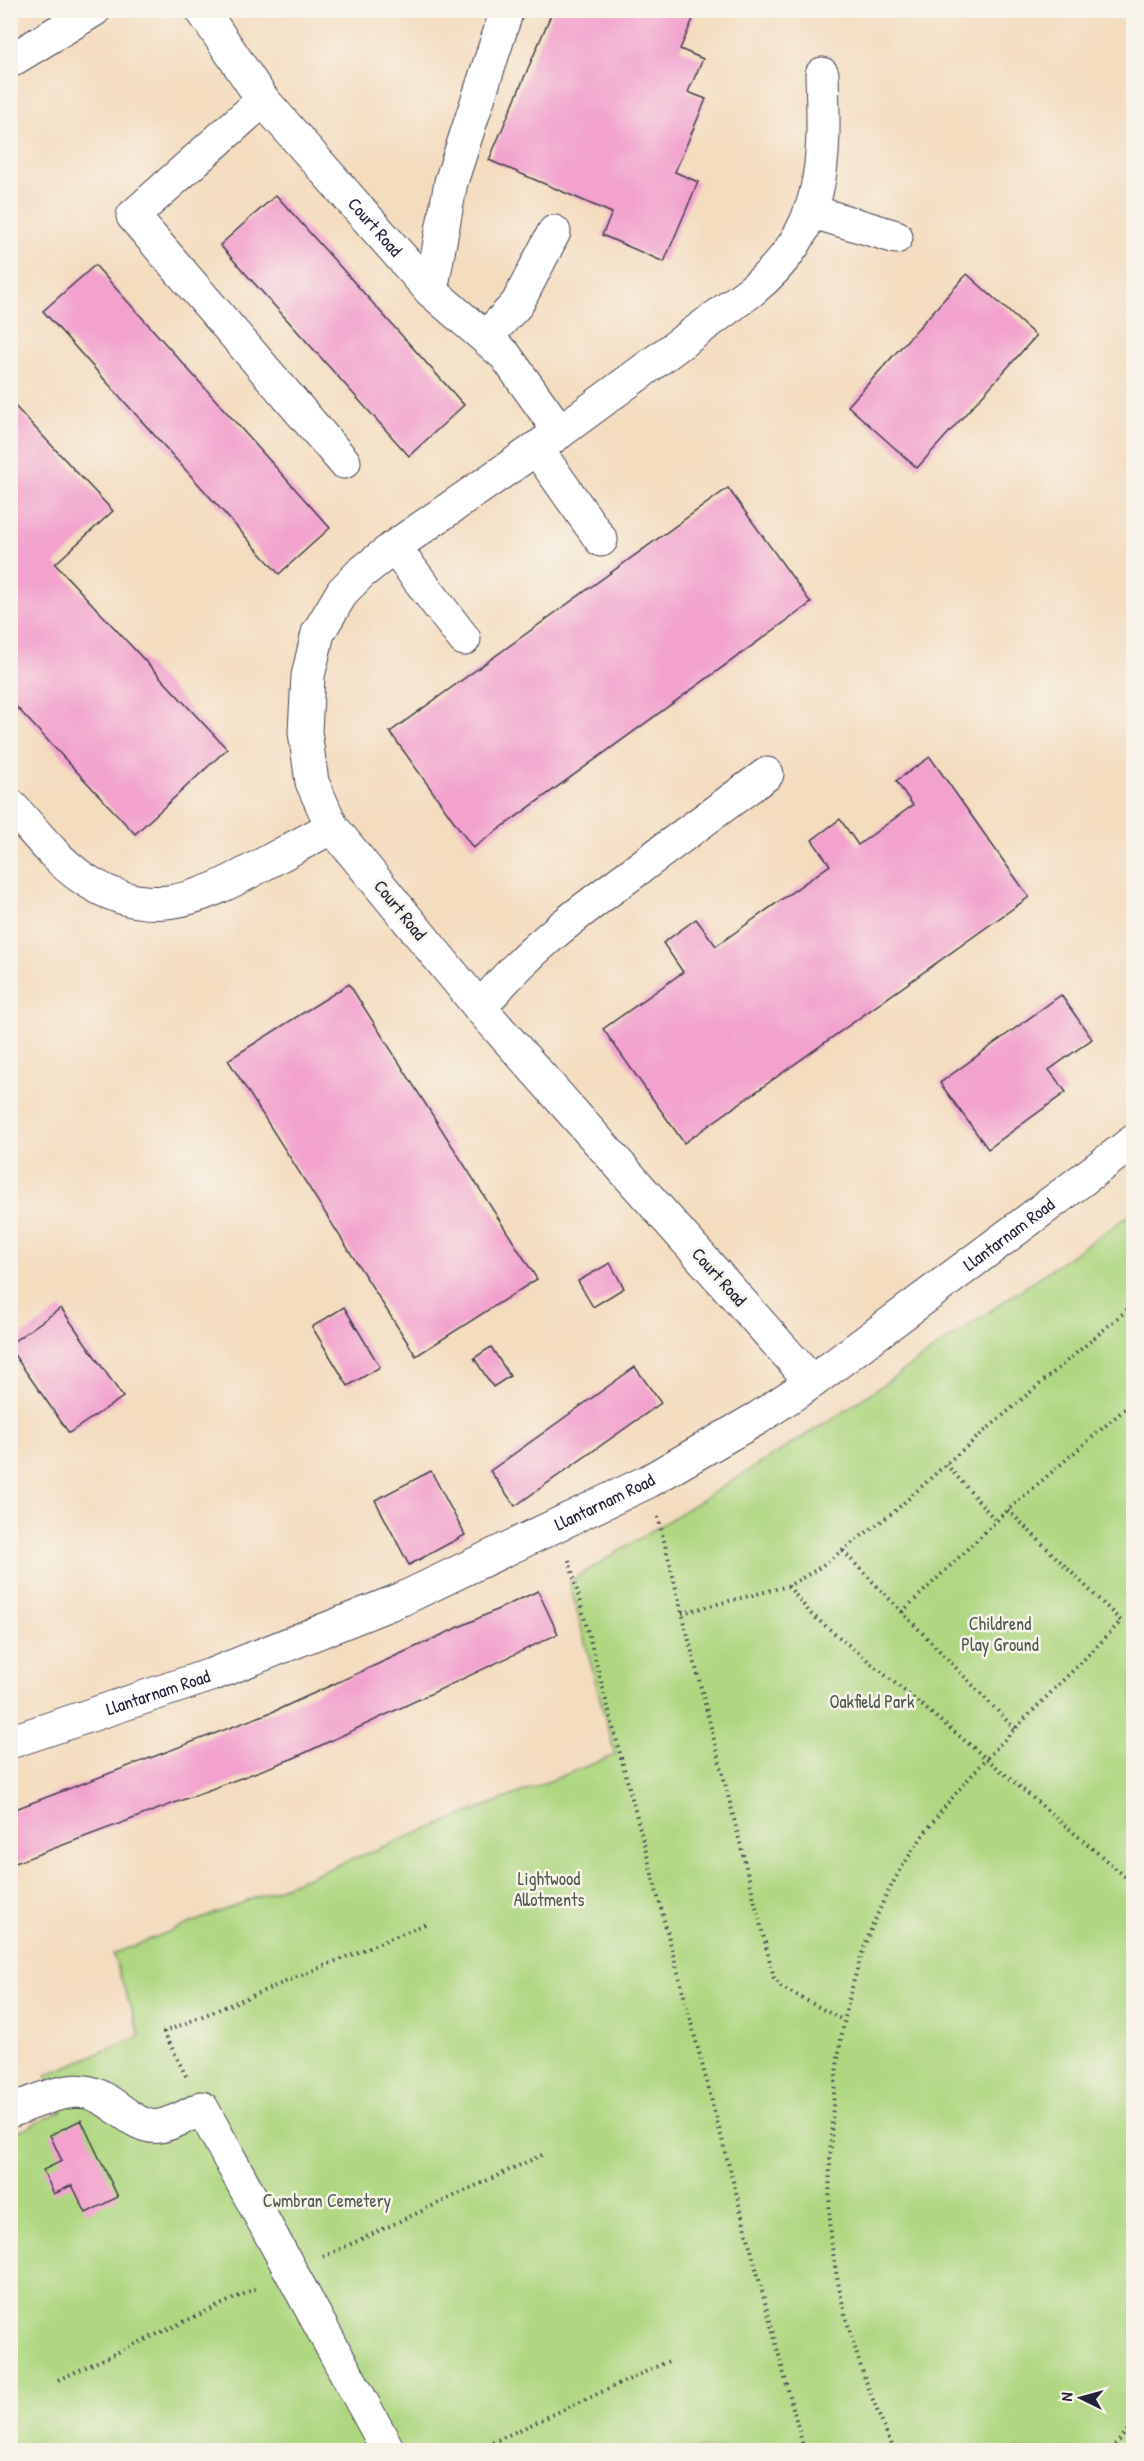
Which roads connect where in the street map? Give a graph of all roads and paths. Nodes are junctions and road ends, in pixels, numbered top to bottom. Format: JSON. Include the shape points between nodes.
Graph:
{"nodes":[{"id":1,"x":94,"y":10,"type":"edge"},
{"id":2,"x":202,"y":10,"type":"edge"},
{"id":3,"x":507,"y":10,"type":"edge"},
{"id":4,"x":10,"y":61,"type":"edge"},
{"id":5,"x":822,"y":74,"type":"dead end"},
{"id":6,"x":262,"y":100,"type":"junction"},
{"id":7,"x":810,"y":211,"type":"junction"},
{"id":8,"x":554,"y":232,"type":"dead end"},
{"id":9,"x":896,"y":237,"type":"dead end"},
{"id":10,"x":431,"y":291,"type":"junction"},
{"id":11,"x":486,"y":337,"type":"junction"},
{"id":12,"x":548,"y":440,"type":"junction"},
{"id":13,"x":344,"y":462,"type":"dead end"},
{"id":14,"x":601,"y":540,"type":"dead end"},
{"id":15,"x":394,"y":547,"type":"junction"},
{"id":16,"x":464,"y":639,"type":"dead end"},
{"id":17,"x":768,"y":774,"type":"dead end"},
{"id":18,"x":10,"y":805,"type":"edge"},
{"id":19,"x":332,"y":827,"type":"junction"},
{"id":20,"x":480,"y":1008,"type":"junction"},
{"id":21,"x":1134,"y":1141,"type":"edge"},
{"id":22,"x":1134,"y":1304,"type":"edge"},
{"id":23,"x":812,"y":1382,"type":"junction"},
{"id":24,"x":1134,"y":1401,"type":"edge"},
{"id":25,"x":946,"y":1464,"type":"junction"},
{"id":26,"x":649,"y":1481,"type":"junction"},
{"id":27,"x":1008,"y":1510,"type":"junction"},
{"id":28,"x":996,"y":1521,"type":"junction"},
{"id":29,"x":559,"y":1524,"type":"junction"},
{"id":30,"x":843,"y":1551,"type":"junction"},
{"id":31,"x":788,"y":1586,"type":"junction"},
{"id":32,"x":902,"y":1611,"type":"junction"},
{"id":33,"x":682,"y":1613,"type":"junction"},
{"id":34,"x":1016,"y":1730,"type":"junction"},
{"id":35,"x":10,"y":1742,"type":"edge"},
{"id":36,"x":987,"y":1759,"type":"junction"},
{"id":37,"x":1134,"y":1884,"type":"edge"},
{"id":38,"x":429,"y":1923,"type":"dead end"},
{"id":39,"x":843,"y":2020,"type":"junction"},
{"id":40,"x":202,"y":2108,"type":"junction"},
{"id":41,"x":10,"y":2111,"type":"edge"},
{"id":42,"x":671,"y":2360,"type":"dead end"},
{"id":43,"x":1134,"y":2423,"type":"edge"},
{"id":44,"x":388,"y":2451,"type":"edge"},
{"id":45,"x":476,"y":2451,"type":"edge"},
{"id":46,"x":804,"y":2451,"type":"edge"},
{"id":47,"x":894,"y":2451,"type":"edge"},
{"id":48,"x":1111,"y":2451,"type":"edge"}],
"edges":[{"from":1,"to":4,"type":"street"},
{"from":2,"to":6,"type":"street","name":"Court Road"},
{"from":3,"to":10,"type":"street","via":[[450,182]]},
{"from":5,"to":7,"type":"street","name":"Court Road","via":[[823,158]]},
{"from":6,"to":10,"type":"street","name":"Court Road"},
{"from":6,"to":13,"type":"street","via":[[133,216]]},
{"from":7,"to":9,"type":"street"},
{"from":7,"to":12,"type":"street","name":"Court Road","via":[[788,255],[770,275]]},
{"from":8,"to":11,"type":"street","via":[[517,304]]},
{"from":10,"to":11,"type":"street","name":"Court Road"},
{"from":11,"to":12,"type":"street","name":"Court Road","via":[[505,355]]},
{"from":12,"to":14,"type":"street"},
{"from":12,"to":15,"type":"street","name":"Court Road"},
{"from":15,"to":16,"type":"street"},
{"from":15,"to":19,"type":"street","name":"Court Road","via":[[343,591],[318,633],[312,655],[305,707],[307,758],[315,789]]},
{"from":17,"to":20,"type":"street","via":[[564,923],[510,972]]},
{"from":18,"to":19,"type":"street","via":[[80,876],[105,892],[148,902],[183,901],[225,886]]},
{"from":19,"to":20,"type":"street","name":"Court Road"},
{"from":20,"to":23,"type":"street","name":"Court Road"},
{"from":21,"to":23,"type":"street","name":"Llantarnam Road"},
{"from":22,"to":25,"type":"path"},
{"from":23,"to":26,"type":"street","name":"Llantarnam Road"},
{"from":24,"to":27,"type":"path"},
{"from":25,"to":28,"type":"path"},
{"from":25,"to":30,"type":"path"},
{"from":26,"to":29,"type":"street","name":"Llantarnam Road"},
{"from":26,"to":33,"type":"path"},
{"from":27,"to":28,"type":"path"},
{"from":27,"to":34,"type":"path","via":[[1121,1621]]},
{"from":28,"to":32,"type":"path"},
{"from":29,"to":35,"type":"street","name":"Llantarnam Road","via":[[402,1599],[211,1675]]},
{"from":29,"to":46,"type":"path"},
{"from":30,"to":31,"type":"path"},
{"from":30,"to":32,"type":"path"},
{"from":31,"to":33,"type":"path"},
{"from":31,"to":36,"type":"path","via":[[811,1614]]},
{"from":32,"to":34,"type":"path"},
{"from":33,"to":39,"type":"path","via":[[774,1978],[781,1987]]},
{"from":34,"to":36,"type":"path"},
{"from":36,"to":37,"type":"path"},
{"from":36,"to":39,"type":"path","via":[[912,1850],[889,1891],[855,1973]]},
{"from":38,"to":40,"type":"path","via":[[164,2032]]},
{"from":39,"to":47,"type":"path","via":[[832,2122],[833,2252],[852,2339]]},
{"from":40,"to":41,"type":"street","via":[[153,2127],[140,2123],[102,2096],[78,2091]]},
{"from":40,"to":44,"type":"street"},
{"from":42,"to":45,"type":"path"},
{"from":43,"to":48,"type":"path"}]}
